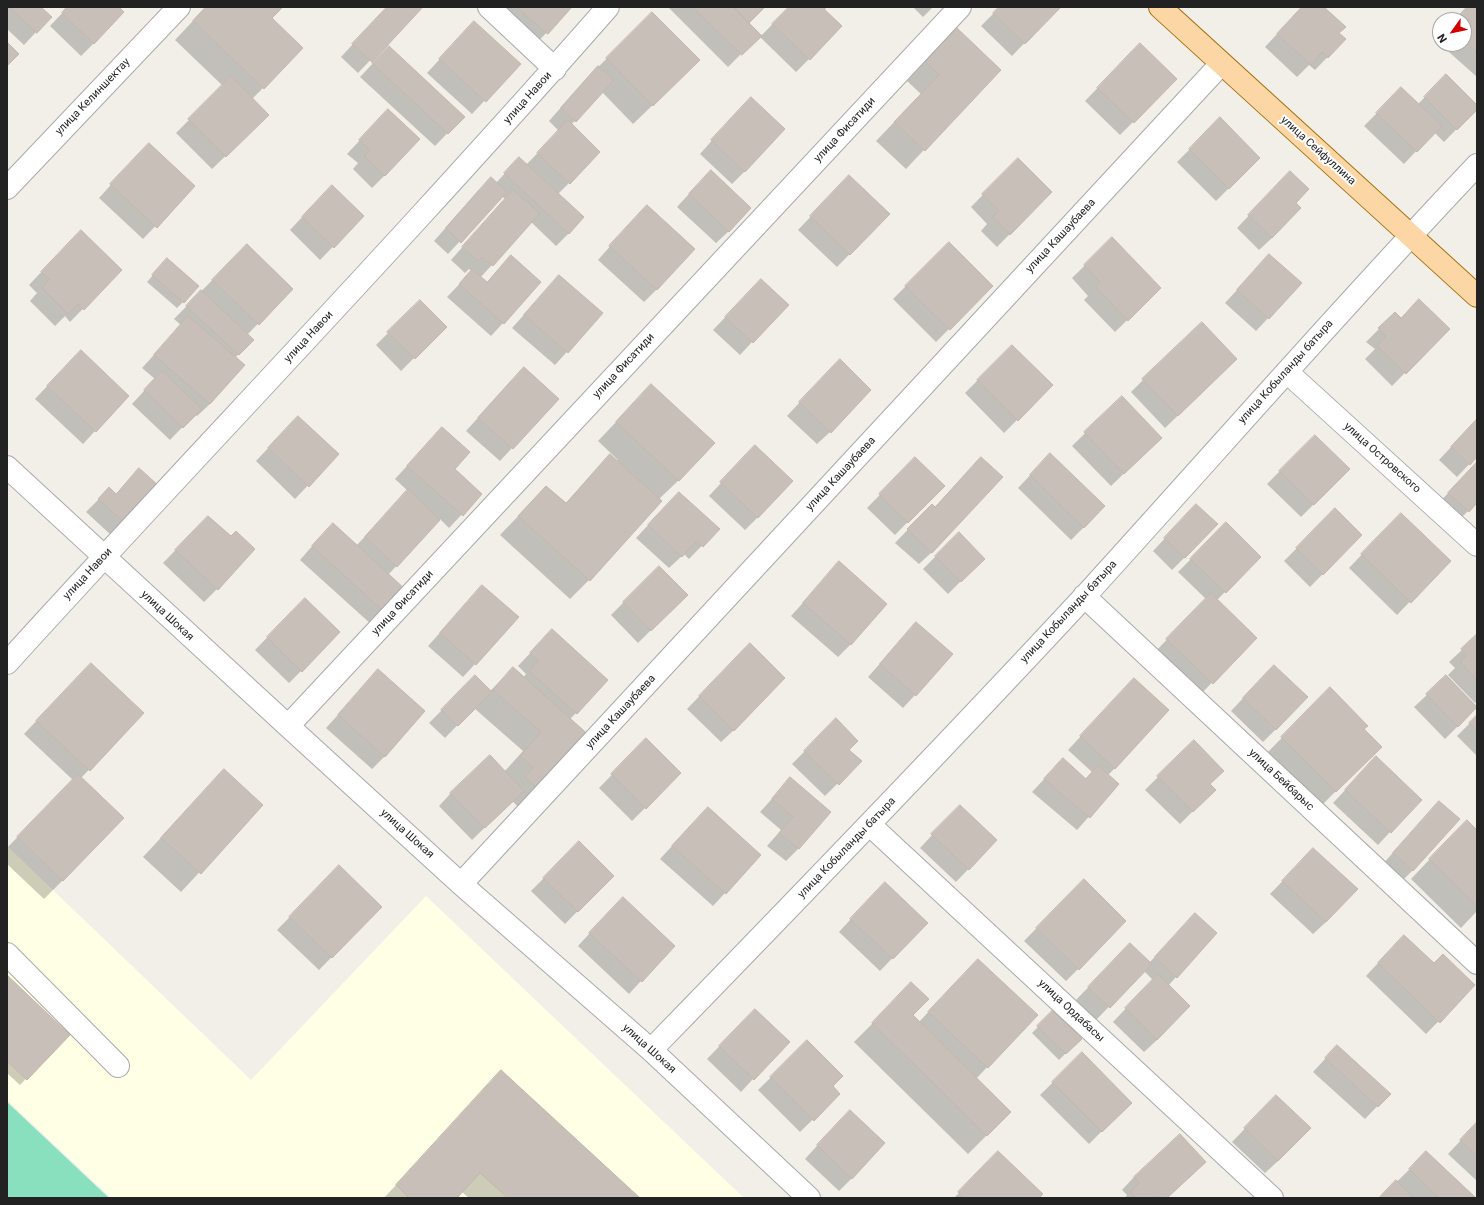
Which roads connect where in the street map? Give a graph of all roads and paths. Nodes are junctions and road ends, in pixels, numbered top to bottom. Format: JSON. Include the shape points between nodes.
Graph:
{"nodes":[{"id":1,"x":179,"y":7,"type":"edge"},
{"id":2,"x":488,"y":7,"type":"edge"},
{"id":3,"x":608,"y":7,"type":"edge"},
{"id":4,"x":960,"y":7,"type":"edge"},
{"id":5,"x":1160,"y":7,"type":"edge"},
{"id":6,"x":1221,"y":64,"type":"junction"},
{"id":7,"x":555,"y":69,"type":"junction"},
{"id":8,"x":1477,"y":165,"type":"edge"},
{"id":9,"x":7,"y":188,"type":"edge"},
{"id":10,"x":1411,"y":235,"type":"junction"},
{"id":11,"x":1477,"y":296,"type":"edge"},
{"id":12,"x":1287,"y":372,"type":"junction"},
{"id":13,"x":7,"y":467,"type":"edge"},
{"id":14,"x":1477,"y":544,"type":"edge"},
{"id":15,"x":104,"y":557,"type":"junction"},
{"id":16,"x":1084,"y":596,"type":"junction"},
{"id":17,"x":7,"y":663,"type":"edge"},
{"id":18,"x":288,"y":726,"type":"junction"},
{"id":19,"x":870,"y":825,"type":"junction"},
{"id":20,"x":461,"y":884,"type":"junction"},
{"id":21,"x":7,"y":954,"type":"edge"},
{"id":22,"x":1477,"y":963,"type":"edge"},
{"id":23,"x":651,"y":1050,"type":"junction"},
{"id":24,"x":118,"y":1066,"type":"dead end"},
{"id":25,"x":809,"y":1198,"type":"edge"},
{"id":26,"x":1272,"y":1198,"type":"edge"}],
"edges":[{"from":1,"to":9,"type":"street","name":"улица Келиншектау"},
{"from":2,"to":7,"type":"street"},
{"from":3,"to":7,"type":"street","name":"улица Навои"},
{"from":4,"to":18,"type":"street","name":"улица Фисатиди"},
{"from":5,"to":6,"type":"main road","name":"улица Сейфуллина"},
{"from":6,"to":10,"type":"main road","name":"улица Сейфуллина"},
{"from":6,"to":20,"type":"street","name":"улица Кашаубаева"},
{"from":7,"to":15,"type":"street","name":"улица Навои"},
{"from":8,"to":10,"type":"street","name":"улица Кобыланды батыра"},
{"from":10,"to":11,"type":"main road","name":"улица Сейфуллина"},
{"from":10,"to":12,"type":"street","name":"улица Кобыланды батыра"},
{"from":12,"to":14,"type":"street","name":"улица Островского"},
{"from":12,"to":16,"type":"street","name":"улица Кобыланды батыра"},
{"from":13,"to":15,"type":"street","name":"улица Шокая"},
{"from":15,"to":17,"type":"street","name":"улица Навои"},
{"from":15,"to":18,"type":"street","name":"улица Шокая"},
{"from":16,"to":19,"type":"street","name":"улица Кобыланды батыра"},
{"from":16,"to":22,"type":"street","name":"улица Бейбарыс"},
{"from":18,"to":20,"type":"street","name":"улица Шокая"},
{"from":19,"to":23,"type":"street","name":"улица Кобыланды батыра"},
{"from":19,"to":26,"type":"street","name":"улица Ордабасы"},
{"from":20,"to":23,"type":"street","name":"улица Шокая"},
{"from":21,"to":24,"type":"street"},
{"from":23,"to":25,"type":"street","name":"улица Шокая"}]}
